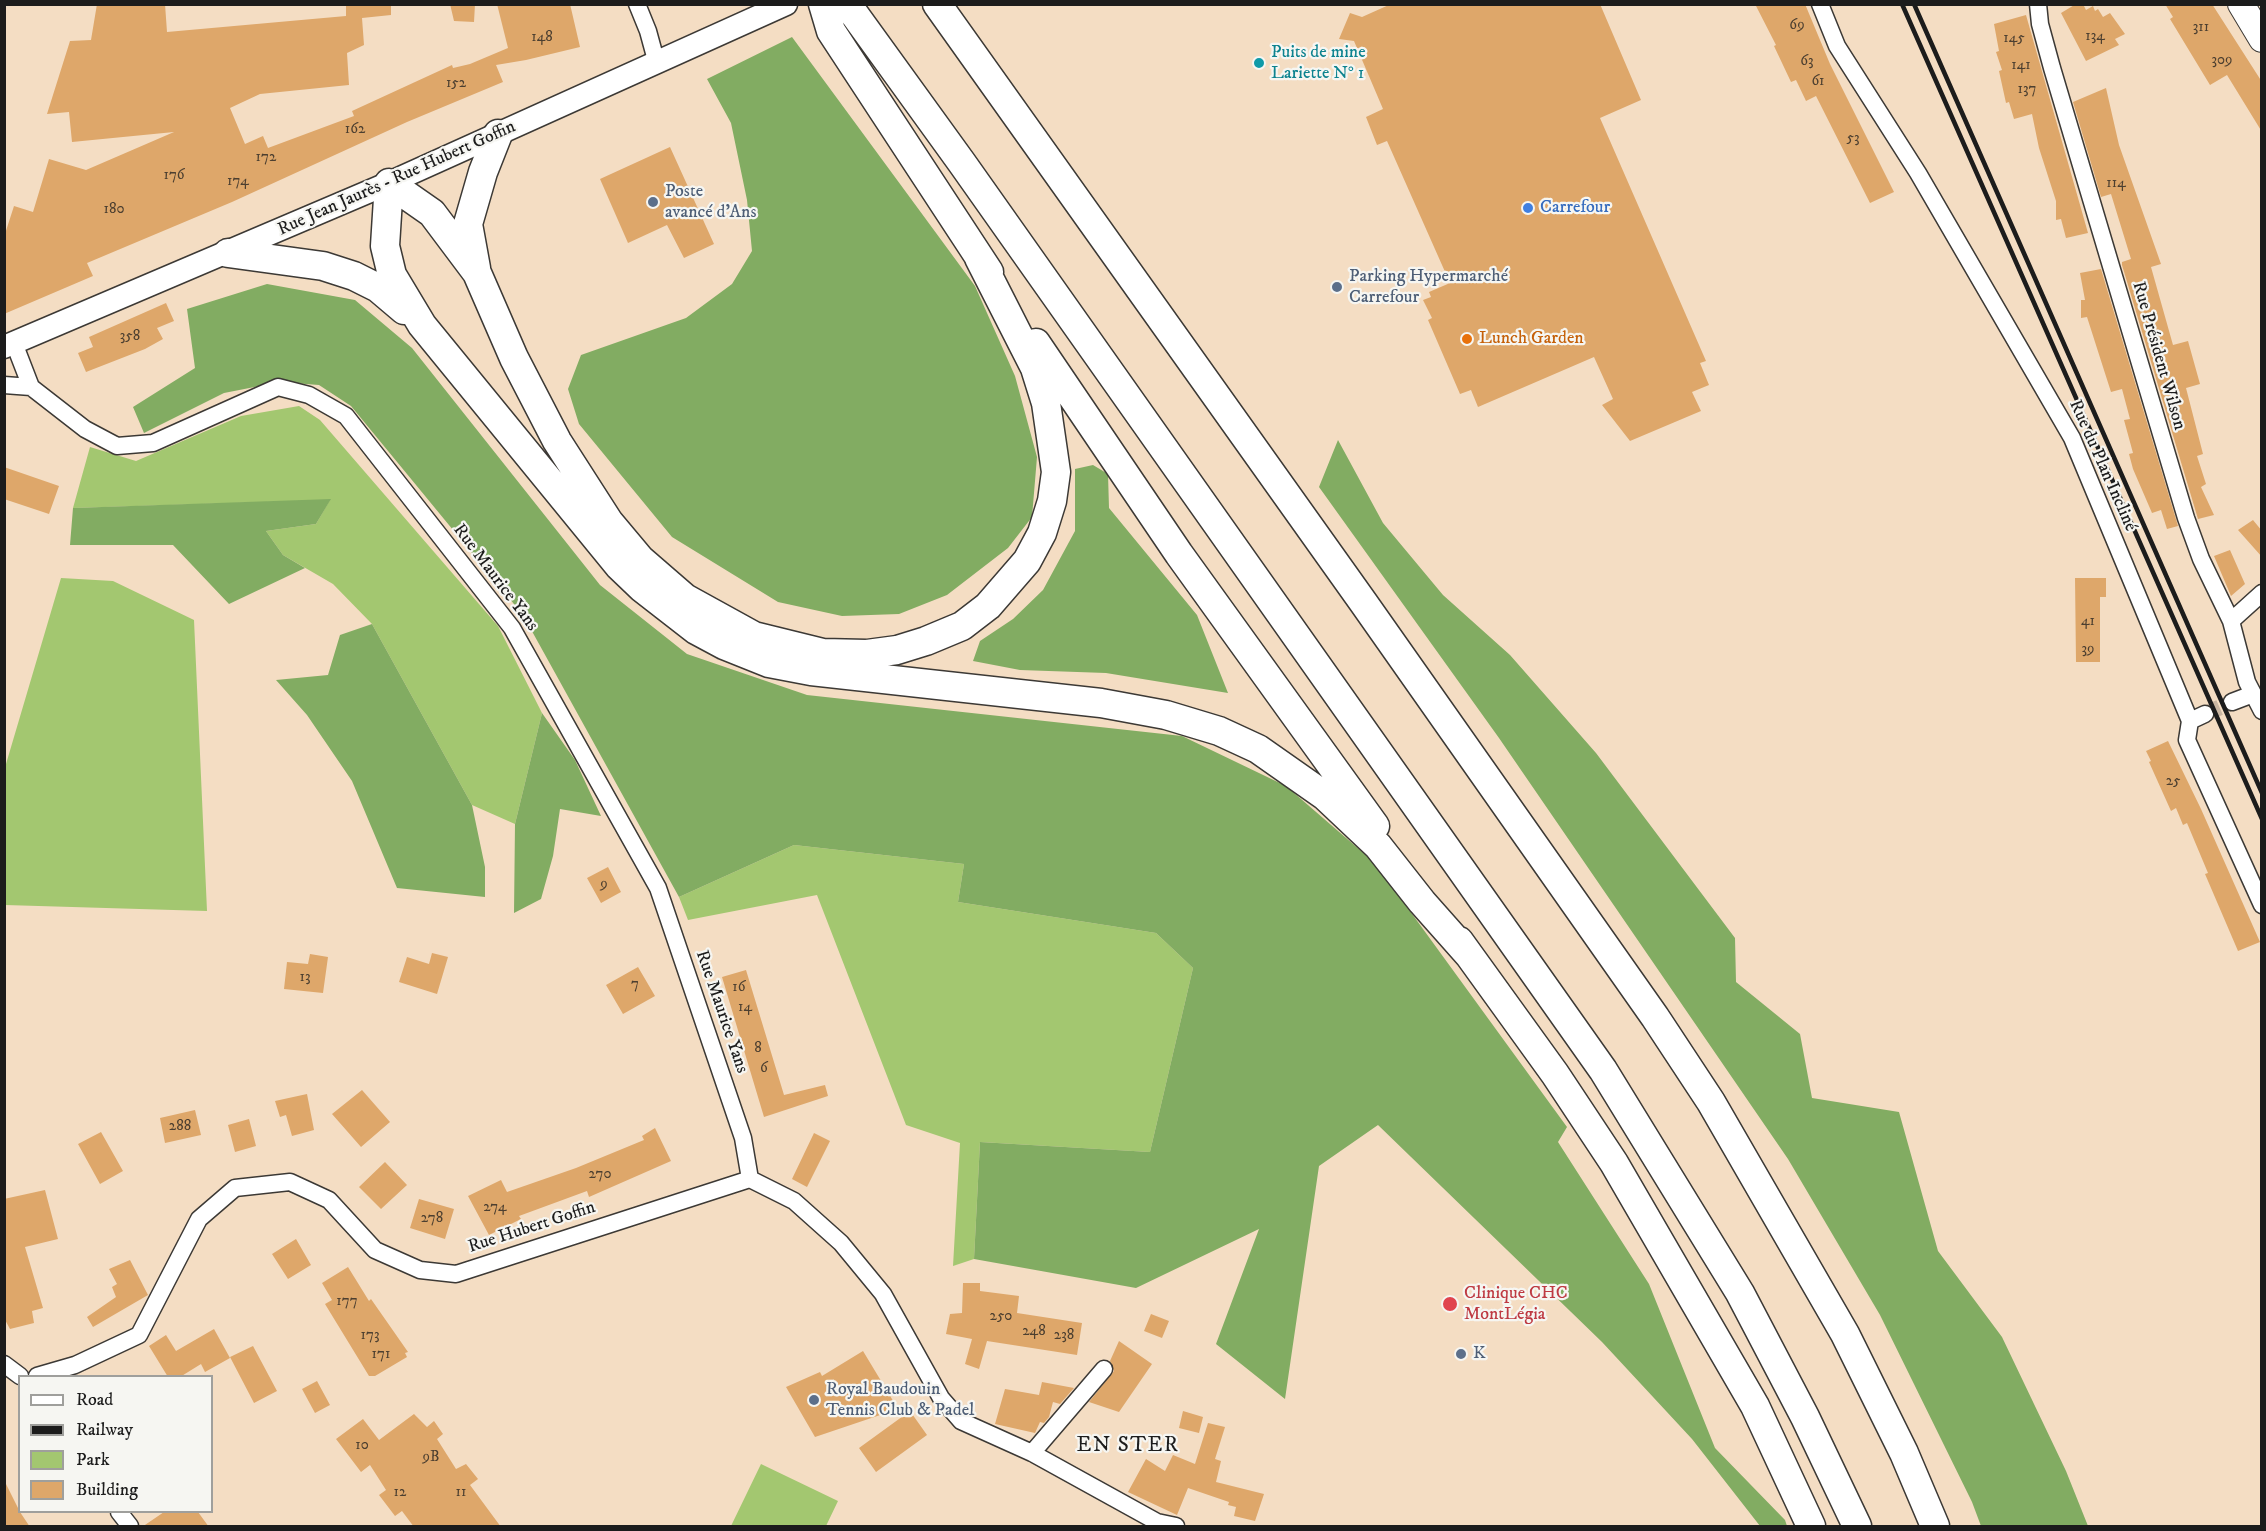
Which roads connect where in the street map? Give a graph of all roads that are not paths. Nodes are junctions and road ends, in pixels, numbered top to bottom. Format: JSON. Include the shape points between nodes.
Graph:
{"nodes":[{"id":1,"x":637,"y":4,"type":"edge"},
{"id":2,"x":786,"y":4,"type":"edge"},
{"id":3,"x":937,"y":4,"type":"edge"},
{"id":4,"x":1820,"y":4,"type":"edge"},
{"id":5,"x":2038,"y":4,"type":"edge"},
{"id":6,"x":2241,"y":4,"type":"edge"},
{"id":7,"x":852,"y":11,"type":"edge"},
{"id":8,"x":827,"y":18,"type":"edge"},
{"id":9,"x":2262,"y":39,"type":"edge"},
{"id":10,"x":657,"y":64,"type":"junction"},
{"id":11,"x":498,"y":134,"type":"junction"},
{"id":12,"x":389,"y":183,"type":"junction"},
{"id":13,"x":228,"y":254,"type":"junction"},
{"id":14,"x":979,"y":258,"type":"junction"},
{"id":15,"x":477,"y":273,"type":"junction"},
{"id":16,"x":422,"y":325,"type":"junction"},
{"id":17,"x":9,"y":345,"type":"edge"},
{"id":18,"x":4,"y":385,"type":"edge"},
{"id":19,"x":31,"y":387,"type":"junction"},
{"id":20,"x":2262,"y":593,"type":"edge"},
{"id":21,"x":2231,"y":621,"type":"junction"},
{"id":22,"x":2253,"y":694,"type":"junction"},
{"id":23,"x":2232,"y":702,"type":"tunnel mouth"},
{"id":24,"x":2262,"y":711,"type":"edge"},
{"id":25,"x":2262,"y":905,"type":"edge"},
{"id":26,"x":1469,"y":955,"type":"junction"},
{"id":27,"x":750,"y":1179,"type":"junction"},
{"id":28,"x":4,"y":1364,"type":"edge"},
{"id":29,"x":1104,"y":1369,"type":"dead end"},
{"id":30,"x":18,"y":1375,"type":"edge"},
{"id":31,"x":44,"y":1375,"type":"edge"},
{"id":32,"x":1032,"y":1453,"type":"junction"},
{"id":33,"x":120,"y":1513,"type":"edge"},
{"id":34,"x":130,"y":1527,"type":"edge"},
{"id":35,"x":1176,"y":1527,"type":"edge"},
{"id":36,"x":1811,"y":1527,"type":"edge"},
{"id":37,"x":1857,"y":1527,"type":"edge"},
{"id":38,"x":1935,"y":1527,"type":"edge"}],
"edges":[{"from":1,"to":10,"type":"street"},
{"from":2,"to":10,"type":"main road","name":"Rue Jean Jaurès - Rue Hubert Goffin"},
{"from":3,"to":38,"type":"highway","via":[[1350,583],[1705,1092],[1845,1334],[1904,1453]]},
{"from":4,"to":25,"type":"street","name":"Rue du Plan Incliné","via":[[1837,46],[1918,173],[2072,438],[2197,717],[2187,740]]},
{"from":5,"to":21,"type":"street","name":"Rue Président Wilson","via":[[2052,68],[2186,518]]},
{"from":6,"to":9,"type":"main road"},
{"from":7,"to":37,"type":"highway","via":[[1603,1070],[1740,1293]]},
{"from":8,"to":14,"type":"highway"},
{"from":10,"to":11,"type":"main road","name":"Rue Jean Jaurès - Rue Hubert Goffin"},
{"from":11,"to":12,"type":"main road","name":"Rue Jean Jaurès - Rue Hubert Goffin"},
{"from":11,"to":15,"type":"highway","via":[[468,225]]},
{"from":12,"to":13,"type":"main road","name":"Rue Jean Jaurès - Rue Hubert Goffin"},
{"from":12,"to":15,"type":"highway","via":[[432,213]]},
{"from":12,"to":16,"type":"highway","via":[[384,246],[392,275]]},
{"from":13,"to":16,"type":"highway","via":[[323,266],[354,276],[378,288]]},
{"from":13,"to":17,"type":"main road","name":"Rue Jean Jaurès - Rue Hubert Goffin"},
{"from":14,"to":15,"type":"highway","via":[[1026,348],[1046,402],[1056,472],[1052,501],[1042,533],[1027,561],[988,606],[962,626],[926,641],[867,654],[823,653],[754,636],[685,598],[640,559],[609,522],[557,441],[513,358]]},
{"from":14,"to":26,"type":"highway","via":[[1179,554]]},
{"from":16,"to":26,"type":"highway","via":[[620,566],[696,630],[769,663],[1101,703],[1166,715],[1219,731],[1258,749],[1325,796],[1378,846]]},
{"from":17,"to":19,"type":"street"},
{"from":18,"to":19,"type":"street"},
{"from":19,"to":27,"type":"street","name":"Rue Maurice Yans","via":[[85,429],[117,446],[153,443],[278,387],[309,395],[346,416],[512,628],[658,888],[743,1138]]},
{"from":20,"to":21,"type":"street"},
{"from":21,"to":22,"type":"street","name":"Rue Président Wilson"},
{"from":22,"to":23,"type":"street"},
{"from":22,"to":24,"type":"street","name":"Rue Président Wilson"},
{"from":26,"to":36,"type":"highway","via":[[1614,1163],[1755,1407]]},
{"from":27,"to":31,"type":"street","name":"Rue Hubert Goffin","via":[[456,1274],[420,1270],[375,1250],[329,1200],[290,1182],[235,1188],[199,1219],[139,1335]]},
{"from":27,"to":32,"type":"street","via":[[794,1201],[841,1243],[883,1294],[941,1398],[961,1421]]},
{"from":28,"to":30,"type":"street"},
{"from":29,"to":32,"type":"street"},
{"from":32,"to":35,"type":"street","via":[[1157,1522]]},
{"from":33,"to":34,"type":"street"}]}
